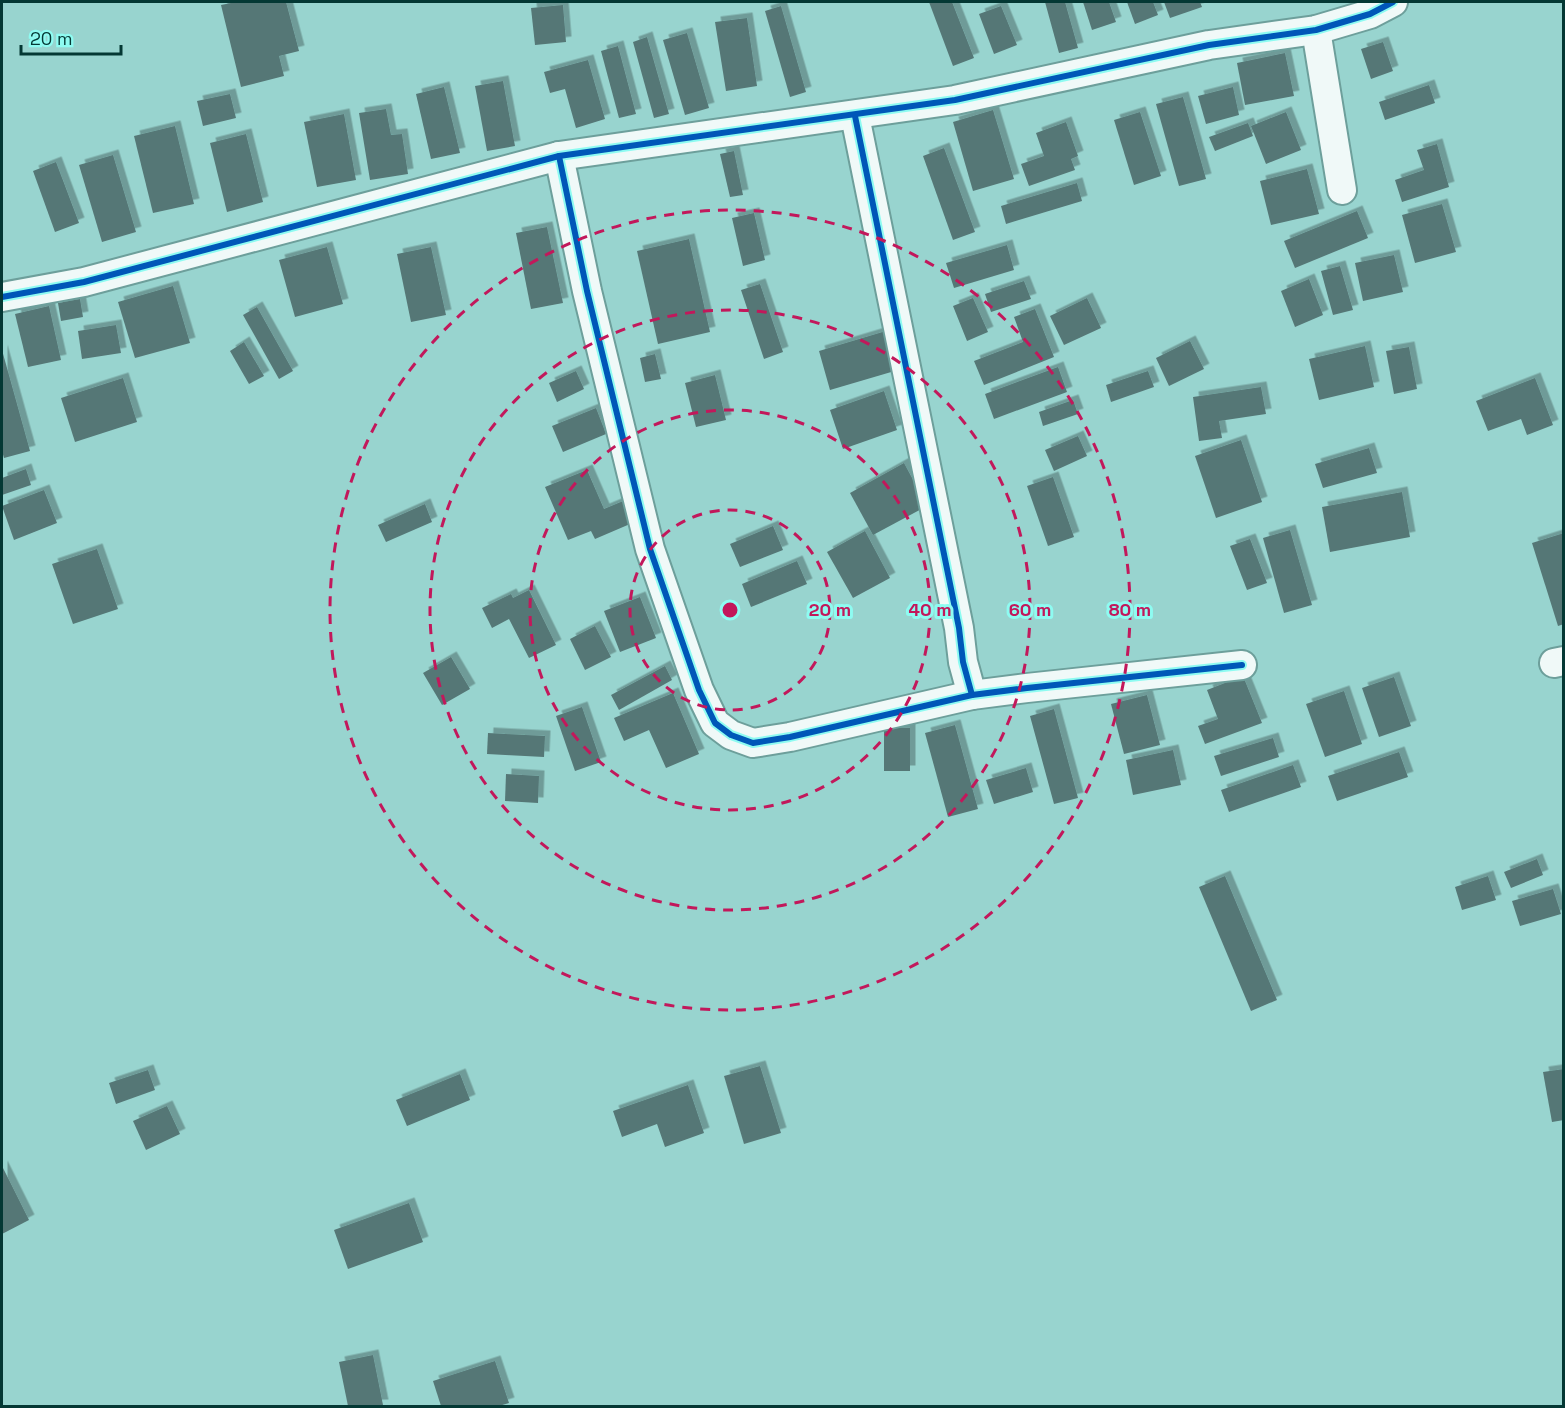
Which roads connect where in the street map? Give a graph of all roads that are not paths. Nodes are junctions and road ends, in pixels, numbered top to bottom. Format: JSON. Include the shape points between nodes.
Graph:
{"nodes":[{"id":1,"x":1393,"y":2,"type":"edge"},
{"id":2,"x":1316,"y":30,"type":"junction"},
{"id":3,"x":855,"y":116,"type":"junction"},
{"id":4,"x":559,"y":156,"type":"junction"},
{"id":5,"x":1342,"y":190,"type":"dead end"},
{"id":6,"x":2,"y":297,"type":"edge"},
{"id":7,"x":1242,"y":665,"type":"dead end"},
{"id":8,"x":972,"y":696,"type":"junction"}],
"edges":[{"from":1,"to":2,"type":"street","via":[[1370,14]]},
{"from":2,"to":3,"type":"street","via":[[1209,45],[955,100]]},
{"from":2,"to":5,"type":"street"},
{"from":3,"to":4,"type":"street"},
{"from":3,"to":8,"type":"street"},
{"from":4,"to":6,"type":"street","via":[[84,282]]},
{"from":4,"to":8,"type":"street","via":[[586,291],[650,549],[699,690],[715,723],[731,735],[753,743]]},
{"from":7,"to":8,"type":"street"}]}
